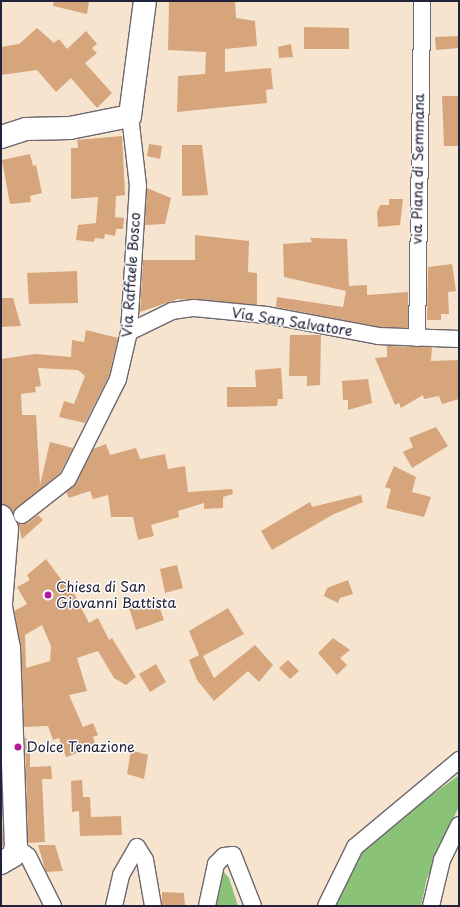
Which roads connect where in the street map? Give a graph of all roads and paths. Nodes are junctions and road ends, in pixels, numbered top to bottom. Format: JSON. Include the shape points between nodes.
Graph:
{"nodes":[{"id":1,"x":145,"y":1,"type":"edge"},
{"id":2,"x":422,"y":1,"type":"edge"},
{"id":3,"x":130,"y":116,"type":"junction"},
{"id":4,"x":1,"y":137,"type":"edge"},
{"id":5,"x":129,"y":332,"type":"junction"},
{"id":6,"x":417,"y":338,"type":"junction"},
{"id":7,"x":459,"y":339,"type":"edge"},
{"id":8,"x":10,"y":520,"type":"edge"},
{"id":9,"x":1,"y":603,"type":"edge"},
{"id":10,"x":1,"y":607,"type":"edge"},
{"id":11,"x":459,"y":760,"type":"edge"},
{"id":12,"x":459,"y":825,"type":"edge"},
{"id":13,"x":16,"y":847,"type":"junction"},
{"id":14,"x":1,"y":863,"type":"edge"},
{"id":15,"x":53,"y":906,"type":"edge"},
{"id":16,"x":114,"y":906,"type":"edge"},
{"id":17,"x":154,"y":906,"type":"edge"},
{"id":18,"x":208,"y":906,"type":"edge"},
{"id":19,"x":253,"y":906,"type":"edge"},
{"id":20,"x":326,"y":906,"type":"edge"},
{"id":21,"x":431,"y":906,"type":"edge"}],
"edges":[{"from":1,"to":3,"type":"street","name":"Via Raffaele Bosco"},
{"from":2,"to":6,"type":"street","name":"via Piana di Semmana"},
{"from":3,"to":4,"type":"street","via":[[70,128],[26,129]]},
{"from":3,"to":5,"type":"street","name":"Via Raffaele Bosco","via":[[138,186]]},
{"from":5,"to":6,"type":"street","name":"Via San Salvatore","via":[[172,311],[194,308],[267,315],[339,331]]},
{"from":5,"to":8,"type":"street","name":"Via Raffaele Bosco","via":[[118,378],[68,479]]},
{"from":6,"to":7,"type":"street","name":"Via San Salvatore"},
{"from":8,"to":9,"type":"street","name":"Via Raffaele Bosco"},
{"from":10,"to":13,"type":"street","via":[[8,648]]},
{"from":11,"to":20,"type":"street","via":[[355,847]]},
{"from":12,"to":21,"type":"street","via":[[442,860]]},
{"from":13,"to":14,"type":"street","via":[[13,856]]},
{"from":13,"to":15,"type":"street","via":[[28,856]]},
{"from":16,"to":17,"type":"street","via":[[121,875],[137,847],[145,860]]},
{"from":18,"to":19,"type":"street","via":[[216,864],[224,856],[233,855]]}]}
